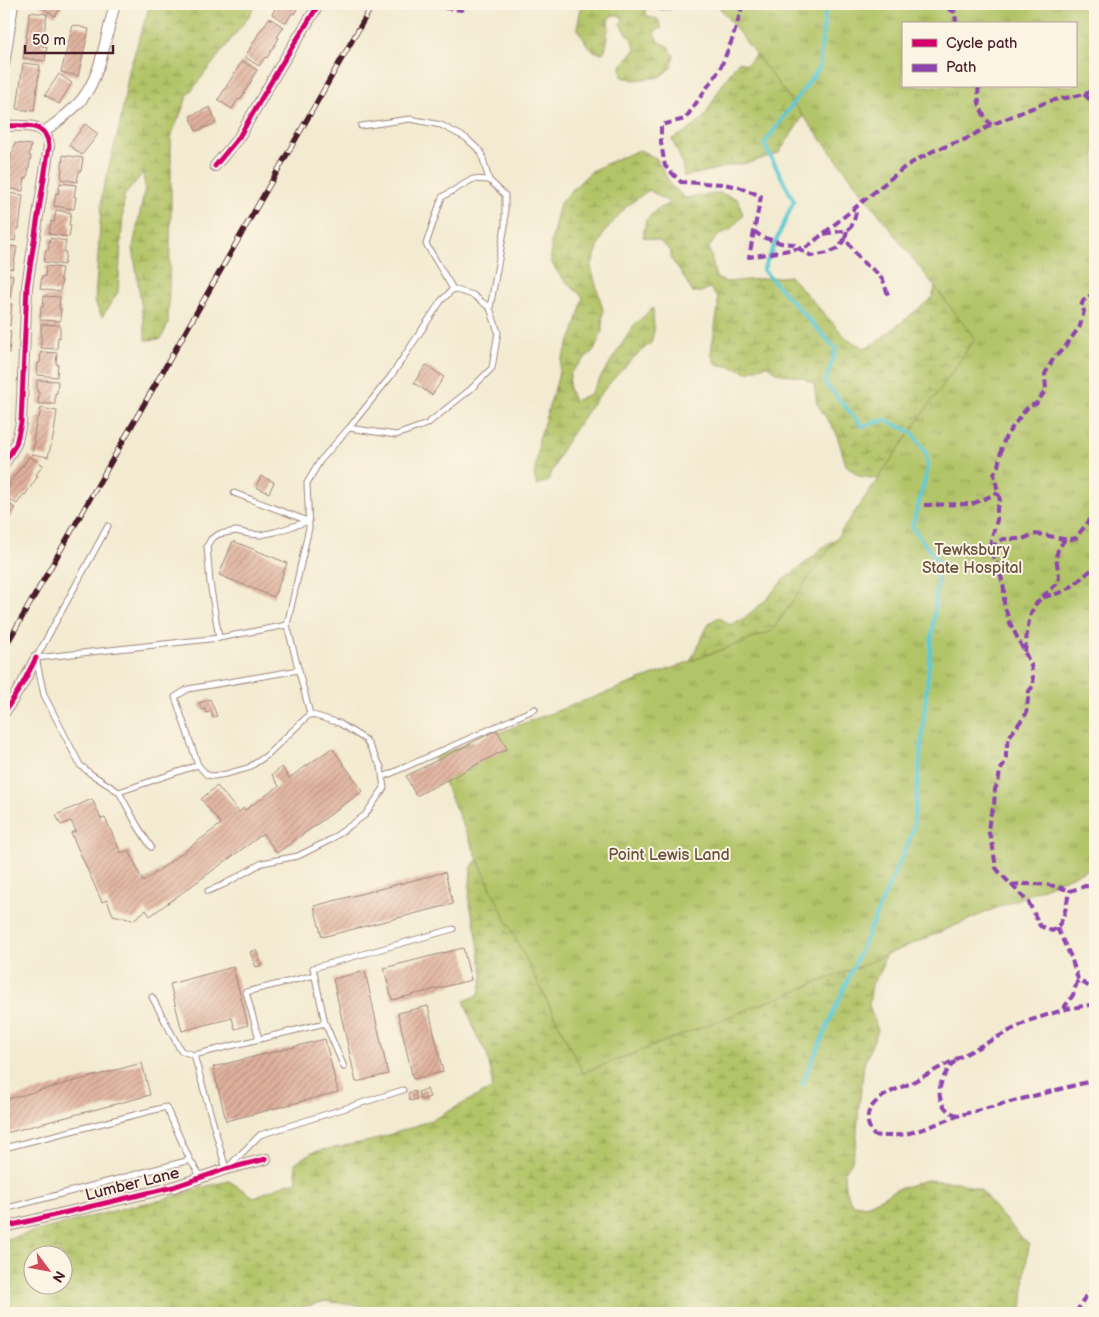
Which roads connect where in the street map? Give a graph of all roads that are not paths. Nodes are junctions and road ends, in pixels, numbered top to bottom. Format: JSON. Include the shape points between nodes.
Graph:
{"nodes":[{"id":1,"x":13,"y":4,"type":"edge"},
{"id":2,"x":115,"y":4,"type":"edge"},
{"id":3,"x":320,"y":4,"type":"edge"},
{"id":4,"x":4,"y":66,"type":"edge"},
{"id":5,"x":4,"y":126,"type":"edge"},
{"id":6,"x":361,"y":126,"type":"dead end"},
{"id":7,"x":44,"y":132,"type":"junction"},
{"id":8,"x":215,"y":166,"type":"dead end"},
{"id":9,"x":488,"y":180,"type":"junction"},
{"id":10,"x":454,"y":290,"type":"junction"},
{"id":11,"x":490,"y":308,"type":"junction"},
{"id":12,"x":350,"y":428,"type":"junction"},
{"id":13,"x":4,"y":464,"type":"edge"},
{"id":14,"x":234,"y":493,"type":"dead end"},
{"id":15,"x":309,"y":521,"type":"junction"},
{"id":16,"x":108,"y":526,"type":"dead end"},
{"id":17,"x":287,"y":625,"type":"junction"},
{"id":18,"x":219,"y":638,"type":"junction"},
{"id":19,"x":36,"y":658,"type":"junction"},
{"id":20,"x":299,"y":670,"type":"junction"},
{"id":21,"x":535,"y":710,"type":"dead end"},
{"id":22,"x":4,"y":713,"type":"edge"},
{"id":23,"x":310,"y":714,"type":"junction"},
{"id":24,"x":198,"y":765,"type":"junction"},
{"id":25,"x":382,"y":777,"type":"junction"},
{"id":26,"x":119,"y":792,"type":"junction"},
{"id":27,"x":152,"y":847,"type":"dead end"},
{"id":28,"x":208,"y":892,"type":"dead end"},
{"id":29,"x":453,"y":929,"type":"dead end"},
{"id":30,"x":315,"y":976,"type":"junction"},
{"id":31,"x":152,"y":997,"type":"dead end"},
{"id":32,"x":325,"y":1023,"type":"junction"},
{"id":33,"x":259,"y":1039,"type":"junction"},
{"id":34,"x":194,"y":1055,"type":"junction"},
{"id":35,"x":344,"y":1067,"type":"dead end"},
{"id":36,"x":403,"y":1090,"type":"dead end"},
{"id":37,"x":4,"y":1148,"type":"edge"},
{"id":38,"x":266,"y":1159,"type":"dead end"},
{"id":39,"x":190,"y":1160,"type":"junction"},
{"id":40,"x":226,"y":1169,"type":"junction"},
{"id":41,"x":202,"y":1178,"type":"junction"},
{"id":42,"x":4,"y":1208,"type":"edge"},
{"id":43,"x":4,"y":1228,"type":"edge"}],
"edges":[{"from":1,"to":4,"type":"street"},
{"from":2,"to":7,"type":"street","via":[[89,88],[72,110]]},
{"from":3,"to":8,"type":"street","via":[[239,137]]},
{"from":5,"to":7,"type":"street","via":[[33,127]]},
{"from":6,"to":9,"type":"lane","via":[[410,119],[441,125],[466,138],[481,152]]},
{"from":7,"to":13,"type":"street","via":[[49,146],[28,281],[21,423],[16,444]]},
{"from":9,"to":10,"type":"lane","via":[[473,179],[442,197],[426,244]]},
{"from":9,"to":11,"type":"lane","via":[[505,195],[505,226]]},
{"from":10,"to":11,"type":"lane","via":[[473,295]]},
{"from":10,"to":12,"type":"lane","via":[[441,301],[391,376]]},
{"from":11,"to":12,"type":"lane","via":[[498,332],[492,368],[471,389],[428,424],[396,435]]},
{"from":12,"to":15,"type":"lane","via":[[320,461],[307,483]]},
{"from":14,"to":15,"type":"lane"},
{"from":15,"to":17,"type":"lane"},
{"from":15,"to":18,"type":"lane","via":[[275,532],[249,534],[236,531],[211,539],[206,546]]},
{"from":16,"to":19,"type":"lane"},
{"from":17,"to":18,"type":"lane"},
{"from":17,"to":20,"type":"lane"},
{"from":18,"to":19,"type":"lane"},
{"from":19,"to":22,"type":"street"},
{"from":19,"to":26,"type":"lane","via":[[44,695],[80,764]]},
{"from":20,"to":23,"type":"lane"},
{"from":20,"to":24,"type":"lane","via":[[188,689],[174,697]]},
{"from":21,"to":25,"type":"lane"},
{"from":23,"to":24,"type":"lane","via":[[266,756],[248,768],[214,776],[207,775]]},
{"from":23,"to":25,"type":"lane","via":[[339,722],[366,740],[382,767]]},
{"from":24,"to":26,"type":"lane"},
{"from":25,"to":28,"type":"lane","via":[[384,788],[365,815],[330,840],[298,856],[262,863]]},
{"from":26,"to":27,"type":"lane"},
{"from":29,"to":30,"type":"lane","via":[[313,968]]},
{"from":30,"to":32,"type":"lane"},
{"from":30,"to":33,"type":"lane","via":[[246,992]]},
{"from":31,"to":34,"type":"lane","via":[[181,1051]]},
{"from":32,"to":33,"type":"lane"},
{"from":32,"to":35,"type":"lane"},
{"from":33,"to":34,"type":"lane"},
{"from":34,"to":40,"type":"lane"},
{"from":36,"to":40,"type":"lane","via":[[260,1135]]},
{"from":37,"to":39,"type":"lane","via":[[166,1107]]},
{"from":38,"to":40,"type":"street","name":"Lumber Lane"},
{"from":39,"to":41,"type":"lane"},
{"from":39,"to":42,"type":"lane"},
{"from":40,"to":41,"type":"street","name":"Lumber Lane"},
{"from":41,"to":43,"type":"street","name":"Lumber Lane"}]}
